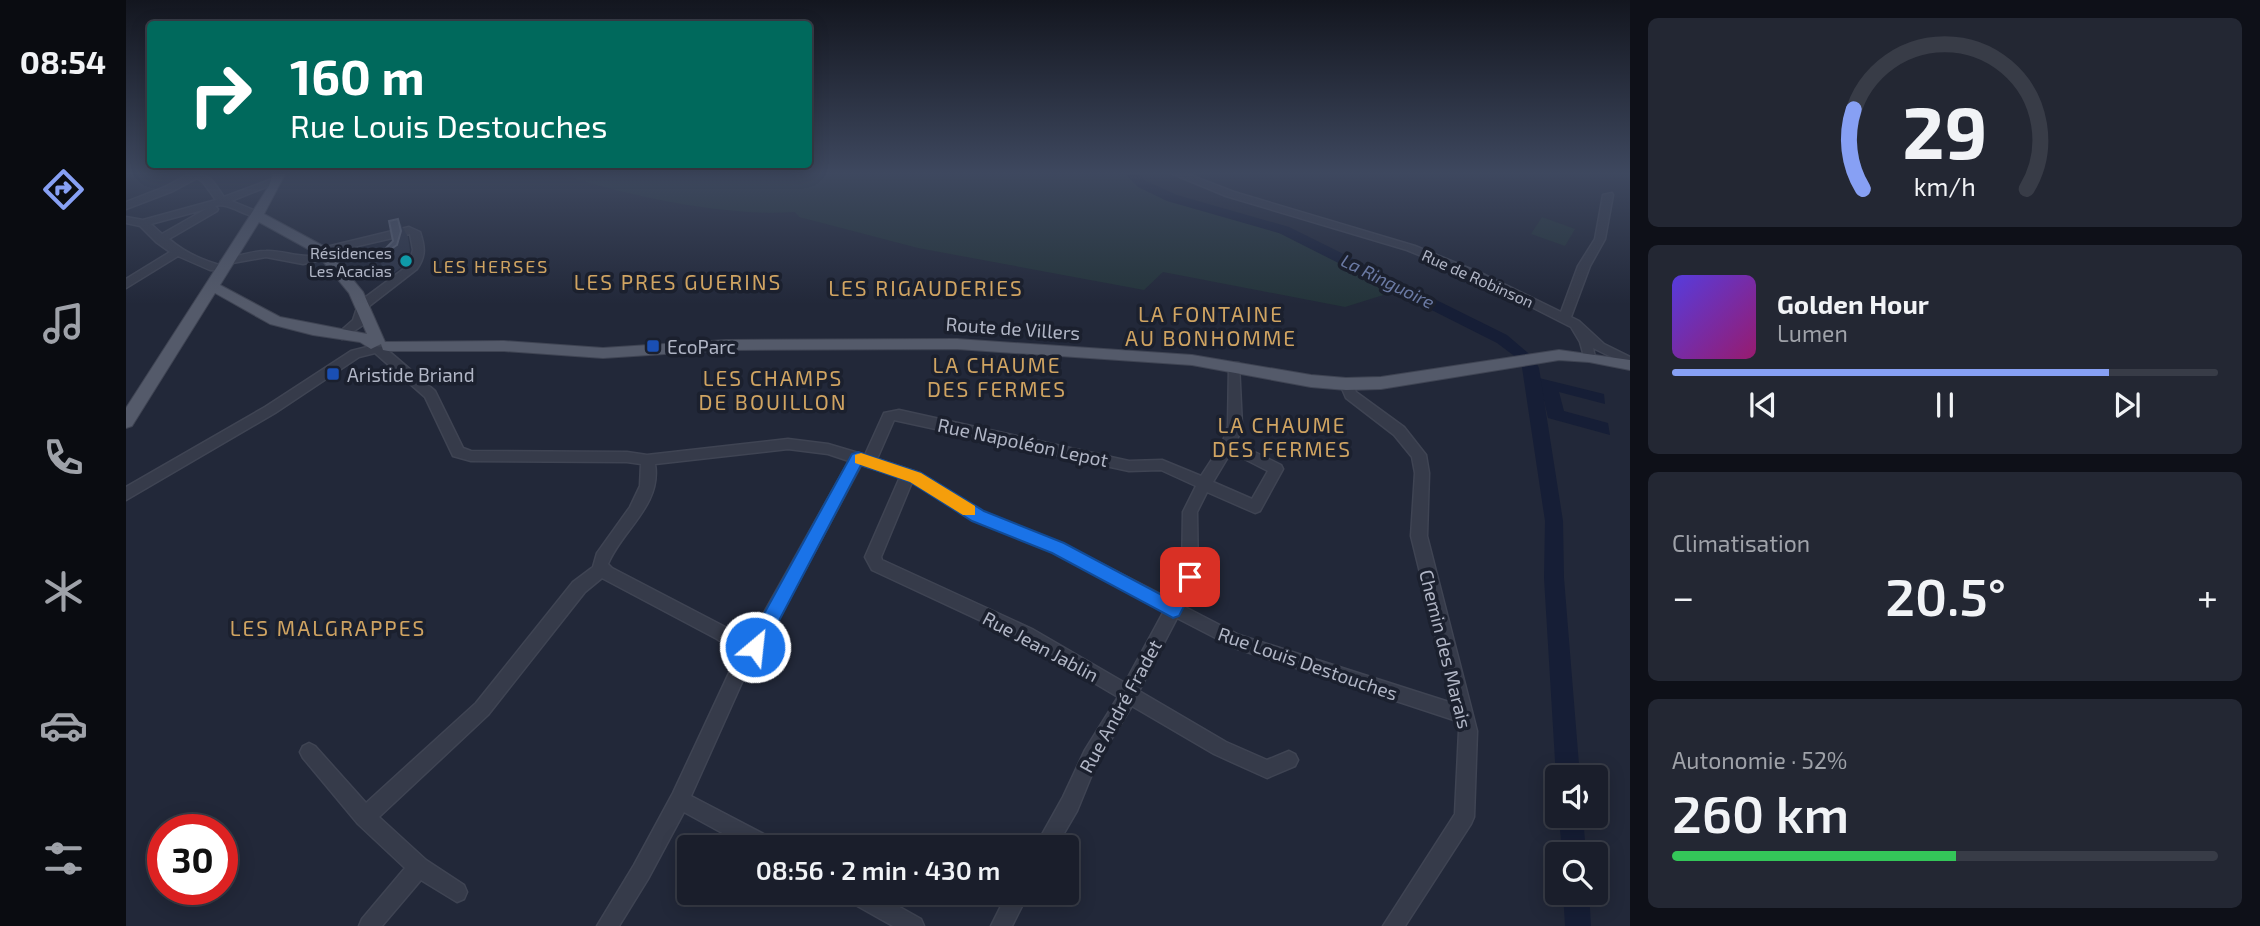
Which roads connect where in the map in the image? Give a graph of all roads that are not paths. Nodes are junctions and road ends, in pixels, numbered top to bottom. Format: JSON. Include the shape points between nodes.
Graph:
{"nodes":[{"id":1,"x":152,"y":217,"type":"edge"},
{"id":2,"x":196,"y":217,"type":"edge"},
{"id":3,"x":256,"y":217,"type":"edge"},
{"id":4,"x":261,"y":217,"type":"edge"},
{"id":5,"x":1307,"y":217,"type":"edge"},
{"id":6,"x":1604,"y":217,"type":"edge"},
{"id":7,"x":126,"y":220,"type":"edge"},
{"id":8,"x":143,"y":223,"type":"junction"},
{"id":9,"x":160,"y":240,"type":"junction"},
{"id":10,"x":177,"y":252,"type":"junction"},
{"id":11,"x":324,"y":253,"type":"junction"},
{"id":12,"x":225,"y":265,"type":"junction"},
{"id":13,"x":126,"y":284,"type":"edge"},
{"id":14,"x":211,"y":287,"type":"junction"},
{"id":15,"x":363,"y":305,"type":"junction"},
{"id":16,"x":1570,"y":321,"type":"junction"},
{"id":17,"x":342,"y":335,"type":"junction"},
{"id":18,"x":378,"y":346,"type":"junction"},
{"id":19,"x":1596,"y":354,"type":"junction"},
{"id":20,"x":1630,"y":363,"type":"edge"},
{"id":21,"x":1236,"y":366,"type":"junction"},
{"id":22,"x":1346,"y":384,"type":"junction"},
{"id":23,"x":126,"y":422,"type":"edge"},
{"id":24,"x":1228,"y":445,"type":"junction"},
{"id":25,"x":647,"y":460,"type":"junction"},
{"id":26,"x":863,"y":460,"type":"junction"},
{"id":27,"x":908,"y":475,"type":"junction"},
{"id":28,"x":1203,"y":484,"type":"junction"},
{"id":29,"x":126,"y":494,"type":"edge"},
{"id":30,"x":602,"y":569,"type":"junction"},
{"id":31,"x":1173,"y":610,"type":"junction"},
{"id":32,"x":746,"y":655,"type":"junction"},
{"id":33,"x":1128,"y":694,"type":"junction"},
{"id":34,"x":1464,"y":715,"type":"junction"},
{"id":35,"x":309,"y":752,"type":"dead end"},
{"id":36,"x":1289,"y":760,"type":"dead end"},
{"id":37,"x":680,"y":800,"type":"junction"},
{"id":38,"x":365,"y":817,"type":"junction"},
{"id":39,"x":746,"y":835,"type":"edge"},
{"id":40,"x":1052,"y":835,"type":"edge"},
{"id":41,"x":419,"y":867,"type":"junction"},
{"id":42,"x":457,"y":892,"type":"dead end"},
{"id":43,"x":876,"y":905,"type":"edge"},
{"id":44,"x":1012,"y":905,"type":"edge"},
{"id":45,"x":369,"y":926,"type":"edge"},
{"id":46,"x":607,"y":926,"type":"edge"},
{"id":47,"x":914,"y":926,"type":"edge"},
{"id":48,"x":1001,"y":926,"type":"edge"},
{"id":49,"x":1393,"y":926,"type":"edge"}],
"edges":[{"from":1,"to":8,"type":"street"},
{"from":2,"to":9,"type":"street"},
{"from":3,"to":12,"type":"main road"},
{"from":4,"to":11,"type":"main road"},
{"from":5,"to":16,"type":"street","name":"Rue de Robinson","via":[[1411,248]]},
{"from":6,"to":16,"type":"street","via":[[1600,239],[1584,266]]},
{"from":7,"to":8,"type":"street"},
{"from":8,"to":9,"type":"street"},
{"from":9,"to":10,"type":"street"},
{"from":10,"to":12,"type":"street","via":[[214,268]]},
{"from":10,"to":13,"type":"street"},
{"from":11,"to":12,"type":"street","via":[[312,261],[271,254]]},
{"from":11,"to":15,"type":"main road"},
{"from":11,"to":15,"type":"street","via":[[415,232],[419,259]]},
{"from":12,"to":14,"type":"main road"},
{"from":14,"to":17,"type":"main road","name":"Route de Villers","via":[[292,327]]},
{"from":14,"to":23,"type":"main road"},
{"from":15,"to":17,"type":"street","via":[[359,321]]},
{"from":15,"to":18,"type":"main road"},
{"from":16,"to":19,"type":"street"},
{"from":17,"to":18,"type":"main road","name":"Route de Villers","via":[[365,338]]},
{"from":18,"to":21,"type":"main road","name":"Route de Villers","via":[[504,346],[603,353],[726,345],[957,344]]},
{"from":18,"to":25,"type":"street","name":"Rue Louis Destouches","via":[[430,394],[458,452]]},
{"from":18,"to":29,"type":"street","via":[[355,354]]},
{"from":19,"to":20,"type":"main road","name":"Route de Villers"},
{"from":19,"to":22,"type":"main road","name":"Route de Villers"},
{"from":21,"to":22,"type":"main road","name":"Route de Villers"},
{"from":21,"to":24,"type":"street","name":"Rue André Fradet","via":[[1235,426]]},
{"from":22,"to":34,"type":"street","name":"Chemin des Marais","via":[[1351,395],[1399,430],[1419,456],[1419,536]]},
{"from":24,"to":28,"type":"street","name":"Rue André Fradet"},
{"from":24,"to":28,"type":"street","via":[[1276,469],[1255,507]]},
{"from":25,"to":26,"type":"street","name":"Rue Louis Destouches","via":[[788,444]]},
{"from":25,"to":30,"type":"street","via":[[649,483],[602,558]]},
{"from":26,"to":27,"type":"street","name":"Rue Louis Destouches"},
{"from":26,"to":28,"type":"street","name":"Rue Napoléon Lepot","via":[[889,416],[899,415],[1129,466],[1162,465]]},
{"from":26,"to":32,"type":"street","via":[[755,647]]},
{"from":27,"to":31,"type":"street","name":"Rue Louis Destouches","via":[[978,516],[1058,548]]},
{"from":27,"to":33,"type":"street","name":"Rue Jean Jablin","via":[[873,557],[877,565],[1026,634]]},
{"from":28,"to":31,"type":"street","name":"Rue André Fradet","via":[[1190,512],[1190,577]]},
{"from":30,"to":32,"type":"street","via":[[712,627]]},
{"from":30,"to":38,"type":"street","via":[[579,587],[482,709]]},
{"from":31,"to":33,"type":"street","name":"Rue André Fradet"},
{"from":31,"to":34,"type":"street","name":"Rue Louis Destouches","via":[[1235,641]]},
{"from":32,"to":37,"type":"street"},
{"from":33,"to":36,"type":"street","name":"Rue Jean Jablin","via":[[1220,748],[1266,769]]},
{"from":33,"to":40,"type":"street","name":"Rue André Fradet"},
{"from":34,"to":49,"type":"street","name":"Chemin des Marais","via":[[1468,731],[1464,817]]},
{"from":35,"to":38,"type":"street"},
{"from":37,"to":39,"type":"street"},
{"from":37,"to":46,"type":"street"},
{"from":38,"to":41,"type":"street"},
{"from":41,"to":42,"type":"street"},
{"from":41,"to":45,"type":"street"},
{"from":43,"to":47,"type":"street"},
{"from":44,"to":48,"type":"street"}]}
